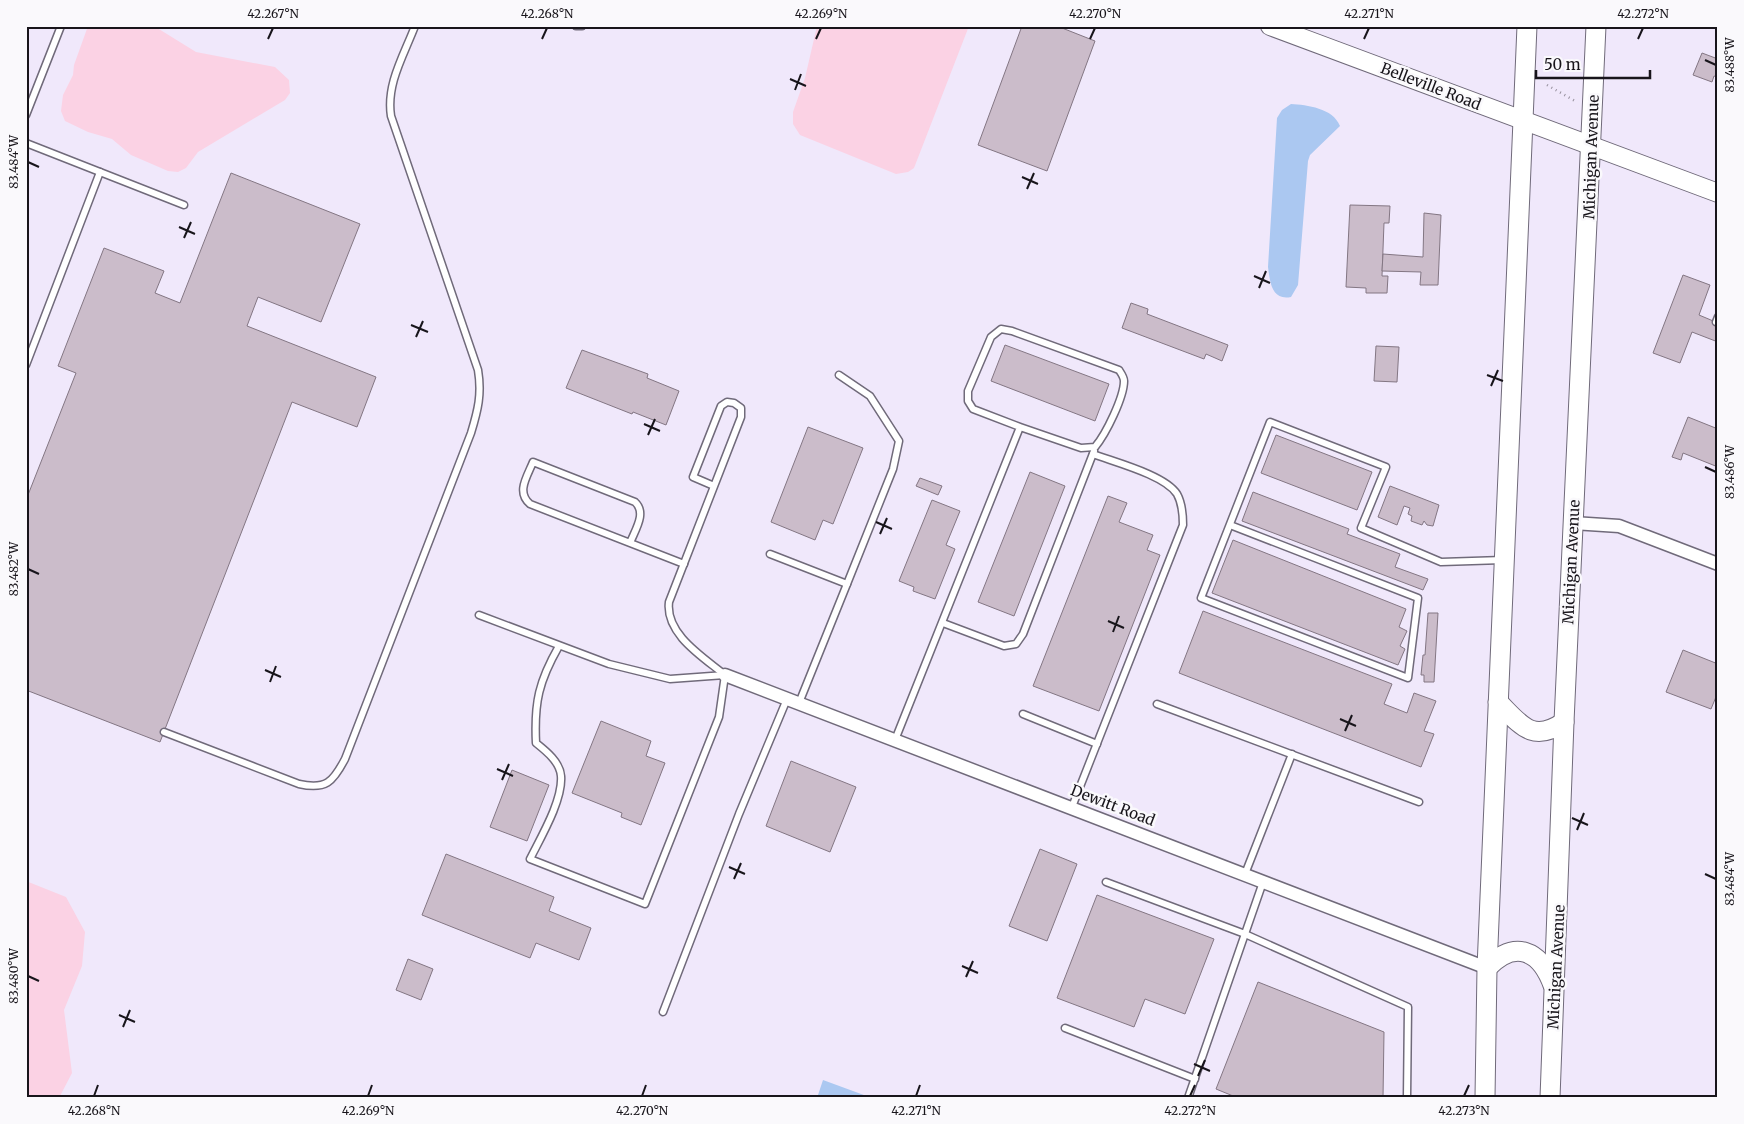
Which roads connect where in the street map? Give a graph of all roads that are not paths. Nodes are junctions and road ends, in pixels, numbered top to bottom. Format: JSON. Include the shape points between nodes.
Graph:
{"nodes":[{"id":1,"x":61,"y":26,"type":"edge"},
{"id":2,"x":415,"y":26,"type":"edge"},
{"id":3,"x":576,"y":26,"type":"edge"},
{"id":4,"x":582,"y":26,"type":"edge"},
{"id":5,"x":1270,"y":26,"type":"edge"},
{"id":6,"x":1527,"y":26,"type":"edge"},
{"id":7,"x":1596,"y":26,"type":"edge"},
{"id":8,"x":26,"y":115,"type":"edge"},
{"id":9,"x":1522,"y":121,"type":"junction"},
{"id":10,"x":26,"y":143,"type":"edge"},
{"id":11,"x":1592,"y":146,"type":"junction"},
{"id":12,"x":100,"y":172,"type":"junction"},
{"id":13,"x":1718,"y":193,"type":"edge"},
{"id":14,"x":184,"y":204,"type":"dead end"},
{"id":15,"x":29,"y":348,"type":"edge"},
{"id":16,"x":26,"y":365,"type":"edge"},
{"id":17,"x":839,"y":375,"type":"dead end"},
{"id":18,"x":1020,"y":427,"type":"junction"},
{"id":19,"x":1094,"y":450,"type":"junction"},
{"id":20,"x":714,"y":486,"type":"junction"},
{"id":21,"x":1573,"y":523,"type":"junction"},
{"id":22,"x":1230,"y":525,"type":"junction"},
{"id":23,"x":630,"y":543,"type":"junction"},
{"id":24,"x":770,"y":554,"type":"dead end"},
{"id":25,"x":1504,"y":560,"type":"junction"},
{"id":26,"x":684,"y":564,"type":"junction"},
{"id":27,"x":1718,"y":564,"type":"edge"},
{"id":28,"x":847,"y":584,"type":"junction"},
{"id":29,"x":479,"y":615,"type":"dead end"},
{"id":30,"x":943,"y":623,"type":"junction"},
{"id":31,"x":559,"y":646,"type":"junction"},
{"id":32,"x":725,"y":675,"type":"junction"},
{"id":33,"x":793,"y":701,"type":"junction"},
{"id":34,"x":1498,"y":702,"type":"junction"},
{"id":35,"x":1158,"y":704,"type":"dead end"},
{"id":36,"x":1023,"y":714,"type":"dead end"},
{"id":37,"x":1564,"y":722,"type":"junction"},
{"id":38,"x":164,"y":732,"type":"dead end"},
{"id":39,"x":895,"y":740,"type":"junction"},
{"id":40,"x":1097,"y":744,"type":"junction"},
{"id":41,"x":1292,"y":754,"type":"junction"},
{"id":42,"x":1419,"y":802,"type":"dead end"},
{"id":43,"x":1072,"y":807,"type":"junction"},
{"id":44,"x":1245,"y":874,"type":"junction"},
{"id":45,"x":1263,"y":881,"type":"junction"},
{"id":46,"x":1106,"y":882,"type":"dead end"},
{"id":47,"x":1245,"y":934,"type":"junction"},
{"id":48,"x":1487,"y":968,"type":"junction"},
{"id":49,"x":1554,"y":989,"type":"junction"},
{"id":50,"x":663,"y":1012,"type":"dead end"},
{"id":51,"x":1065,"y":1028,"type":"dead end"},
{"id":52,"x":1195,"y":1079,"type":"junction"},
{"id":53,"x":1188,"y":1098,"type":"edge"},
{"id":54,"x":1406,"y":1098,"type":"edge"},
{"id":55,"x":1485,"y":1098,"type":"edge"},
{"id":56,"x":1550,"y":1098,"type":"edge"}],
"edges":[{"from":1,"to":8,"type":"lane"},
{"from":2,"to":38,"type":"lane","via":[[389,101],[478,370],[480,404],[471,433],[345,759],[331,780],[323,786],[299,784]]},
{"from":3,"to":4,"type":"lane"},
{"from":5,"to":9,"type":"main road","name":"Belleville Road"},
{"from":6,"to":9,"type":"main road"},
{"from":7,"to":11,"type":"main road","name":"Michigan Avenue"},
{"from":9,"to":11,"type":"main road","name":"Belleville Road"},
{"from":9,"to":25,"type":"main road"},
{"from":10,"to":12,"type":"lane"},
{"from":11,"to":13,"type":"main road","name":"Belleville Road"},
{"from":11,"to":21,"type":"main road","name":"Michigan Avenue"},
{"from":12,"to":14,"type":"lane"},
{"from":12,"to":15,"type":"lane"},
{"from":15,"to":16,"type":"lane"},
{"from":17,"to":28,"type":"lane","via":[[870,396],[899,441],[893,469]]},
{"from":18,"to":19,"type":"lane"},
{"from":18,"to":19,"type":"lane","via":[[973,409],[968,401],[968,391],[991,336],[1001,329],[1119,370],[1124,379],[1122,392]]},
{"from":18,"to":30,"type":"lane"},
{"from":19,"to":30,"type":"lane","via":[[1023,634],[1016,644],[1004,646]]},
{"from":19,"to":40,"type":"lane","via":[[1171,487],[1178,495],[1183,525]]},
{"from":20,"to":20,"type":"lane","via":[[741,418],[741,408],[734,403],[721,406],[693,477]]},
{"from":20,"to":26,"type":"lane"},
{"from":21,"to":27,"type":"street","via":[[1618,526]]},
{"from":21,"to":37,"type":"main road","name":"Michigan Avenue"},
{"from":22,"to":22,"type":"lane","via":[[1201,598],[1408,678],[1418,598]]},
{"from":22,"to":25,"type":"lane","via":[[1270,422],[1386,467],[1361,528],[1441,562]]},
{"from":23,"to":23,"type":"lane","via":[[530,504],[523,498],[522,491],[533,462],[635,502],[641,512]]},
{"from":23,"to":26,"type":"lane"},
{"from":24,"to":28,"type":"lane"},
{"from":25,"to":34,"type":"main road"},
{"from":26,"to":32,"type":"lane","via":[[669,602],[671,624],[687,643]]},
{"from":28,"to":33,"type":"lane"},
{"from":29,"to":31,"type":"lane"},
{"from":30,"to":39,"type":"lane"},
{"from":31,"to":32,"type":"lane","via":[[608,664],[670,679]]},
{"from":31,"to":32,"type":"lane","via":[[545,671],[534,710],[536,743],[551,755],[562,775],[556,802],[530,859],[645,904],[719,717]]},
{"from":32,"to":33,"type":"street","name":"Dewitt Road"},
{"from":33,"to":39,"type":"street","name":"Dewitt Road"},
{"from":33,"to":50,"type":"lane","via":[[739,814]]},
{"from":34,"to":37,"type":"main road","via":[[1522,726],[1534,732],[1542,733]]},
{"from":34,"to":48,"type":"main road"},
{"from":35,"to":41,"type":"lane"},
{"from":36,"to":40,"type":"lane"},
{"from":37,"to":49,"type":"main road","name":"Michigan Avenue"},
{"from":39,"to":43,"type":"street","name":"Dewitt Road"},
{"from":40,"to":43,"type":"lane"},
{"from":41,"to":42,"type":"lane"},
{"from":41,"to":44,"type":"lane"},
{"from":43,"to":44,"type":"street","name":"Dewitt Road"},
{"from":44,"to":45,"type":"street","name":"Dewitt Road"},
{"from":45,"to":47,"type":"lane"},
{"from":45,"to":48,"type":"street","name":"Dewitt Road"},
{"from":46,"to":47,"type":"lane"},
{"from":47,"to":52,"type":"lane"},
{"from":47,"to":54,"type":"lane","via":[[1408,1007]]},
{"from":48,"to":49,"type":"main road","via":[[1504,953],[1524,952],[1534,956],[1547,969]]},
{"from":48,"to":55,"type":"main road"},
{"from":49,"to":56,"type":"main road","name":"Michigan Avenue"},
{"from":51,"to":52,"type":"lane"},
{"from":52,"to":53,"type":"lane"}]}
